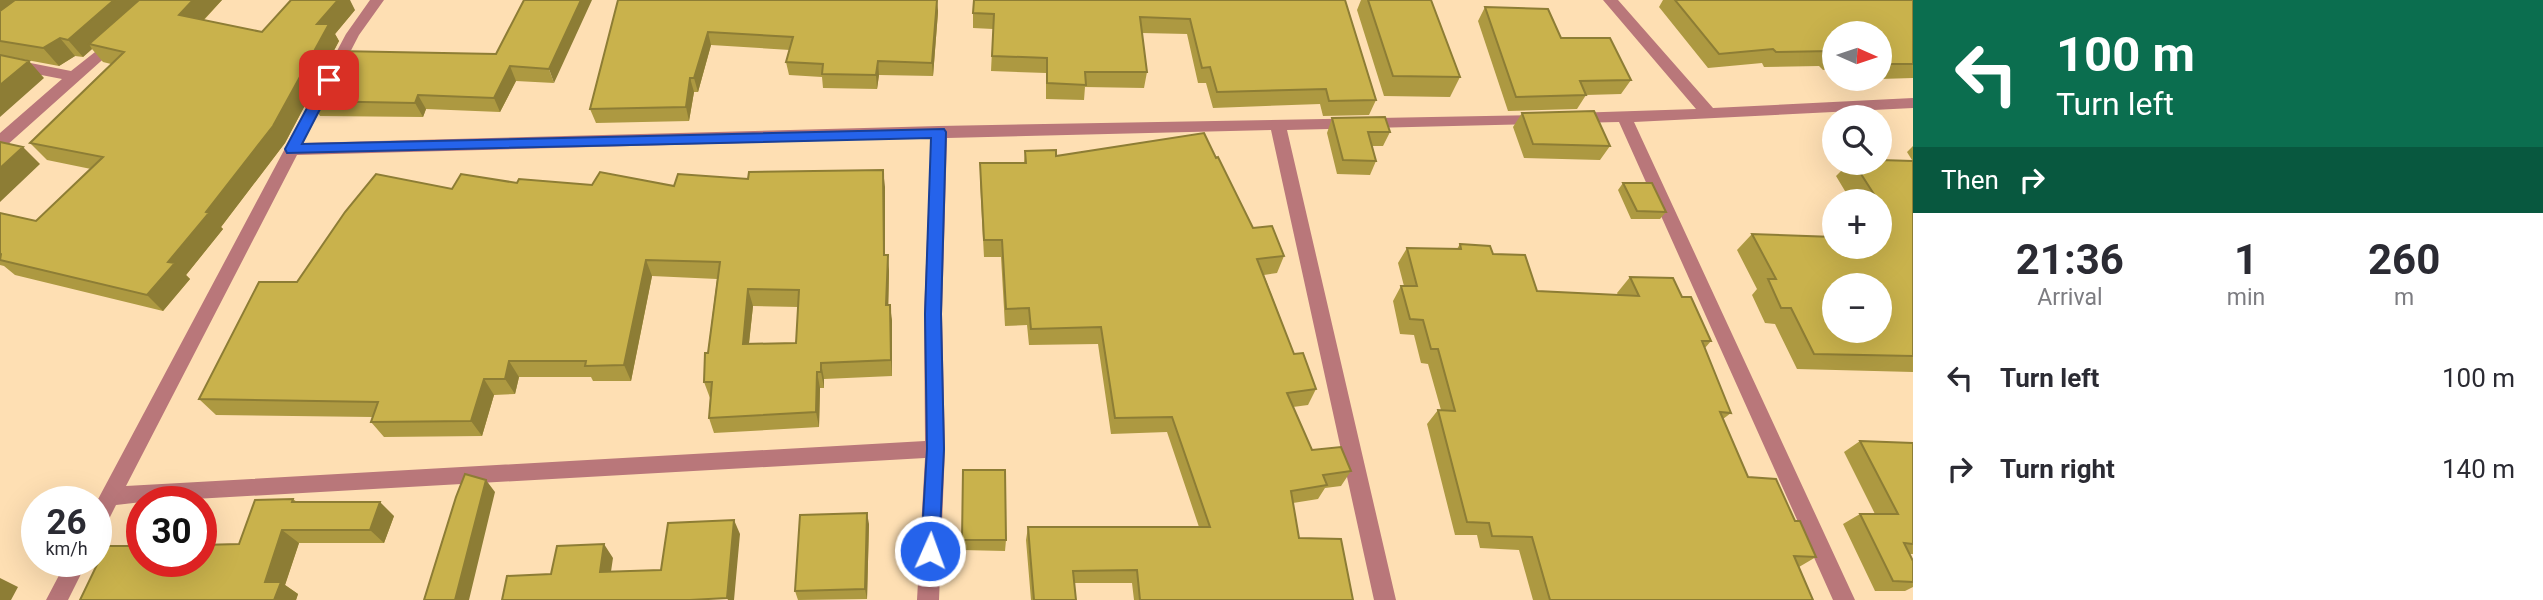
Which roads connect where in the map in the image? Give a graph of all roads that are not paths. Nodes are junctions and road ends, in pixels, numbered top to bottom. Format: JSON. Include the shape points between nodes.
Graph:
{"nodes":[{"id":1,"x":377,"y":0,"type":"edge"},
{"id":2,"x":1610,"y":0,"type":"edge"},
{"id":3,"x":123,"y":34,"type":"edge"},
{"id":4,"x":0,"y":62,"type":"edge"},
{"id":5,"x":75,"y":77,"type":"junction"},
{"id":6,"x":1913,"y":103,"type":"edge"},
{"id":7,"x":1709,"y":114,"type":"junction"},
{"id":8,"x":1623,"y":117,"type":"junction"},
{"id":9,"x":1278,"y":126,"type":"junction"},
{"id":10,"x":939,"y":132,"type":"junction"},
{"id":11,"x":0,"y":142,"type":"edge"},
{"id":12,"x":292,"y":149,"type":"junction"},
{"id":13,"x":935,"y":449,"type":"junction"},
{"id":14,"x":112,"y":494,"type":"edge"},
{"id":15,"x":112,"y":496,"type":"edge"},
{"id":16,"x":69,"y":577,"type":"edge"},
{"id":17,"x":57,"y":600,"type":"edge"},
{"id":18,"x":928,"y":600,"type":"edge"},
{"id":19,"x":1385,"y":600,"type":"edge"},
{"id":20,"x":1844,"y":600,"type":"edge"}],
"edges":[{"from":1,"to":12,"type":"street"},
{"from":2,"to":7,"type":"street"},
{"from":3,"to":5,"type":"street"},
{"from":4,"to":5,"type":"street"},
{"from":5,"to":11,"type":"street"},
{"from":6,"to":7,"type":"street"},
{"from":7,"to":8,"type":"street"},
{"from":8,"to":9,"type":"street","via":[[1380,116]]},
{"from":8,"to":20,"type":"street"},
{"from":9,"to":10,"type":"street"},
{"from":9,"to":19,"type":"street"},
{"from":10,"to":12,"type":"street"},
{"from":10,"to":13,"type":"street","via":[[933,314]]},
{"from":12,"to":14,"type":"street"},
{"from":13,"to":15,"type":"street"},
{"from":13,"to":18,"type":"street"},
{"from":16,"to":17,"type":"street"}]}
